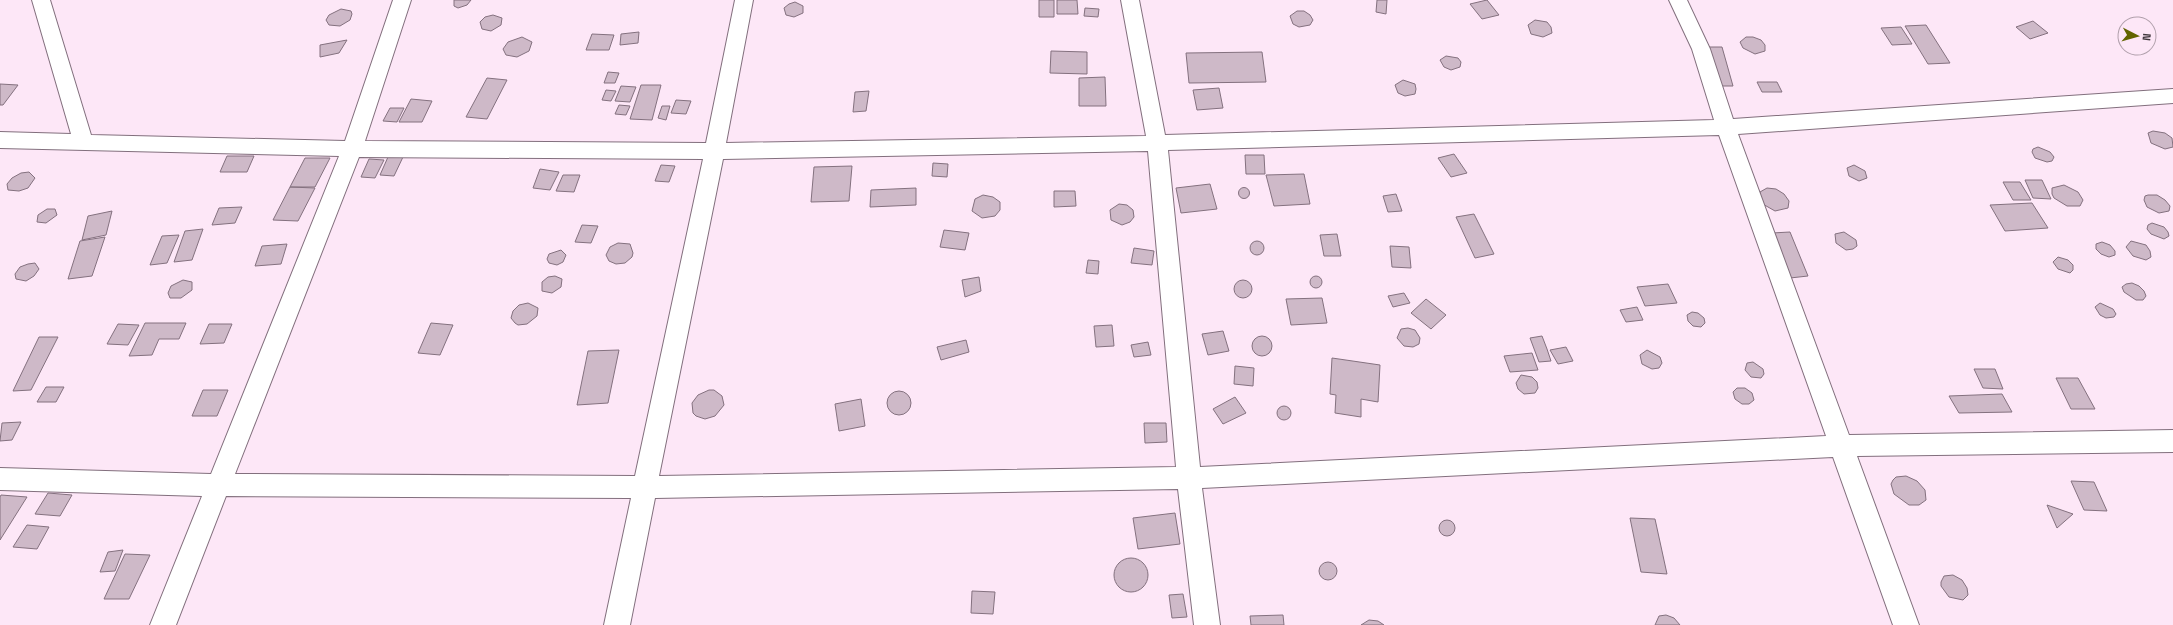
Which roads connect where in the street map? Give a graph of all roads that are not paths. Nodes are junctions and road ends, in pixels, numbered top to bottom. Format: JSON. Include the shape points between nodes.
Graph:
{"nodes":[{"id":1,"x":41,"y":0,"type":"edge"},
{"id":2,"x":402,"y":0,"type":"edge"},
{"id":3,"x":744,"y":0,"type":"edge"},
{"id":4,"x":1130,"y":0,"type":"edge"},
{"id":5,"x":1678,"y":0,"type":"edge"},
{"id":6,"x":2173,"y":96,"type":"edge"},
{"id":7,"x":1726,"y":127,"type":"junction"},
{"id":8,"x":0,"y":140,"type":"edge"},
{"id":9,"x":84,"y":143,"type":"junction"},
{"id":10,"x":1157,"y":143,"type":"junction"},
{"id":11,"x":352,"y":149,"type":"junction"},
{"id":12,"x":716,"y":151,"type":"junction"},
{"id":13,"x":2173,"y":441,"type":"edge"},
{"id":14,"x":1843,"y":446,"type":"junction"},
{"id":15,"x":1189,"y":478,"type":"junction"},
{"id":16,"x":0,"y":479,"type":"edge"},
{"id":17,"x":218,"y":485,"type":"junction"},
{"id":18,"x":644,"y":487,"type":"junction"},
{"id":19,"x":163,"y":625,"type":"edge"},
{"id":20,"x":617,"y":625,"type":"edge"},
{"id":21,"x":1207,"y":625,"type":"edge"},
{"id":22,"x":1906,"y":625,"type":"edge"}],
"edges":[{"from":1,"to":9,"type":"street"},
{"from":2,"to":11,"type":"street"},
{"from":3,"to":12,"type":"street"},
{"from":4,"to":10,"type":"street"},
{"from":5,"to":7,"type":"street","via":[[1701,49]]},
{"from":6,"to":7,"type":"street"},
{"from":7,"to":10,"type":"street"},
{"from":7,"to":14,"type":"street"},
{"from":8,"to":9,"type":"street"},
{"from":9,"to":11,"type":"street"},
{"from":10,"to":12,"type":"street"},
{"from":10,"to":15,"type":"street"},
{"from":11,"to":12,"type":"street"},
{"from":11,"to":17,"type":"street"},
{"from":12,"to":18,"type":"street"},
{"from":13,"to":14,"type":"street"},
{"from":14,"to":15,"type":"street"},
{"from":14,"to":22,"type":"street"},
{"from":15,"to":18,"type":"street"},
{"from":15,"to":21,"type":"street"},
{"from":16,"to":17,"type":"street"},
{"from":17,"to":18,"type":"street"},
{"from":17,"to":19,"type":"street"},
{"from":18,"to":20,"type":"street"}]}
